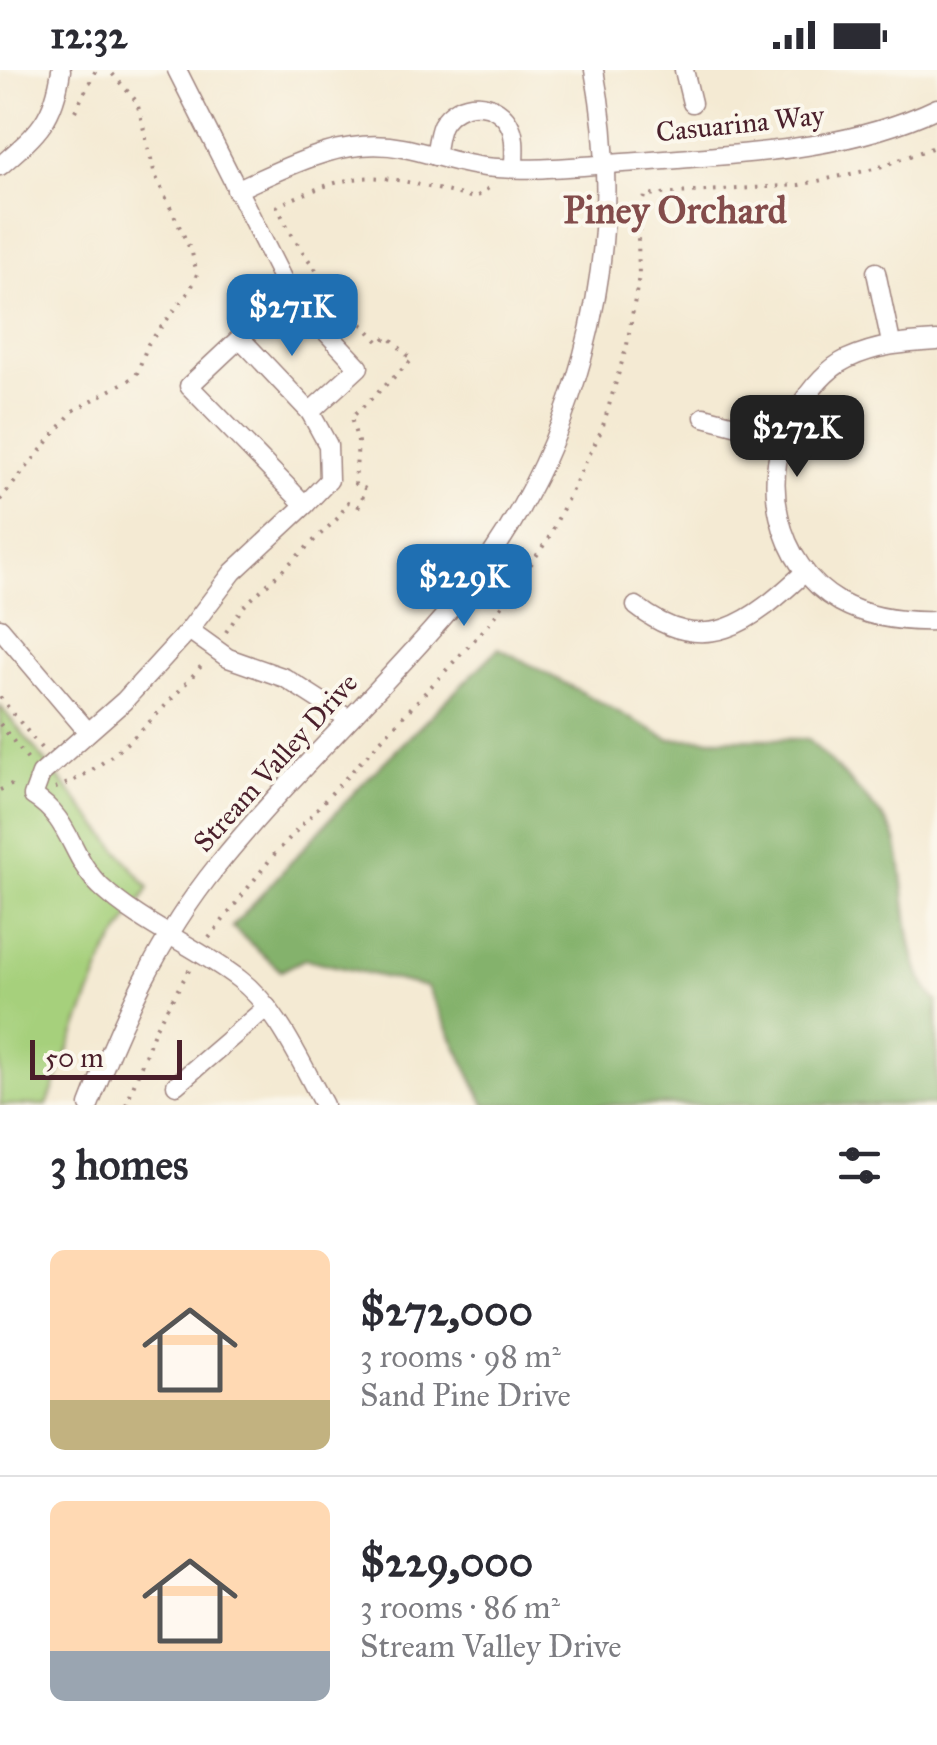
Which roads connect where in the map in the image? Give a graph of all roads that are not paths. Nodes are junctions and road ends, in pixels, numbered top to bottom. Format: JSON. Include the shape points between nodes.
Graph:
{"nodes":[{"id":1,"x":61,"y":70,"type":"edge"},
{"id":2,"x":177,"y":70,"type":"edge"},
{"id":3,"x":594,"y":70,"type":"edge"},
{"id":4,"x":684,"y":70,"type":"edge"},
{"id":5,"x":692,"y":103,"type":"dead end"},
{"id":6,"x":937,"y":108,"type":"edge"},
{"id":7,"x":435,"y":156,"type":"junction"},
{"id":8,"x":604,"y":164,"type":"junction"},
{"id":9,"x":0,"y":166,"type":"edge"},
{"id":10,"x":514,"y":167,"type":"junction"},
{"id":11,"x":236,"y":190,"type":"junction"},
{"id":12,"x":876,"y":272,"type":"dead end"},
{"id":13,"x":289,"y":292,"type":"junction"},
{"id":14,"x":240,"y":338,"type":"junction"},
{"id":15,"x":937,"y":341,"type":"edge"},
{"id":16,"x":891,"y":343,"type":"junction"},
{"id":17,"x":310,"y":412,"type":"junction"},
{"id":18,"x":704,"y":417,"type":"dead end"},
{"id":19,"x":780,"y":437,"type":"junction"},
{"id":20,"x":305,"y":505,"type":"junction"},
{"id":21,"x":805,"y":572,"type":"junction"},
{"id":22,"x":636,"y":606,"type":"dead end"},
{"id":23,"x":937,"y":623,"type":"edge"},
{"id":24,"x":0,"y":628,"type":"edge"},
{"id":25,"x":189,"y":630,"type":"junction"},
{"id":26,"x":349,"y":719,"type":"junction"},
{"id":27,"x":88,"y":732,"type":"junction"},
{"id":28,"x":168,"y":934,"type":"junction"},
{"id":29,"x":267,"y":1007,"type":"junction"},
{"id":30,"x":176,"y":1085,"type":"dead end"},
{"id":31,"x":90,"y":1105,"type":"edge"},
{"id":32,"x":324,"y":1105,"type":"edge"}],
"edges":[{"from":1,"to":9,"type":"street","via":[[56,103],[40,132]]},
{"from":2,"to":11,"type":"street"},
{"from":3,"to":8,"type":"street","name":"Stream Valley Drive"},
{"from":4,"to":5,"type":"street"},
{"from":6,"to":8,"type":"street","name":"Casuarina Way","via":[[847,138],[755,153]]},
{"from":7,"to":10,"type":"street","name":"Casuarina Way"},
{"from":7,"to":10,"type":"street","via":[[441,127],[452,113],[469,104],[490,106],[513,132]]},
{"from":7,"to":11,"type":"street","name":"Casuarina Way","via":[[353,146],[314,154]]},
{"from":8,"to":10,"type":"street","name":"Casuarina Way"},
{"from":8,"to":26,"type":"street","name":"Stream Valley Drive","via":[[600,274],[586,352],[555,443],[510,530],[452,607]]},
{"from":11,"to":13,"type":"street"},
{"from":12,"to":16,"type":"street"},
{"from":13,"to":14,"type":"street"},
{"from":13,"to":17,"type":"street","via":[[359,367]]},
{"from":14,"to":17,"type":"street"},
{"from":14,"to":20,"type":"street","via":[[189,386]]},
{"from":15,"to":16,"type":"street"},
{"from":16,"to":19,"type":"street","via":[[843,361],[807,394]]},
{"from":17,"to":20,"type":"street","via":[[328,445],[329,480]]},
{"from":18,"to":19,"type":"street"},
{"from":19,"to":21,"type":"street","via":[[773,479],[782,530]]},
{"from":20,"to":25,"type":"street","via":[[232,572]]},
{"from":21,"to":22,"type":"street","via":[[758,615],[713,632],[663,626]]},
{"from":21,"to":23,"type":"street","via":[[840,602],[892,620]]},
{"from":24,"to":27,"type":"street"},
{"from":25,"to":26,"type":"street","via":[[228,658],[285,678]]},
{"from":25,"to":27,"type":"street"},
{"from":26,"to":28,"type":"street","name":"Stream Valley Drive","via":[[216,866]]},
{"from":27,"to":28,"type":"street","via":[[41,774],[33,796],[55,810],[100,886]]},
{"from":28,"to":29,"type":"street","via":[[241,980]]},
{"from":28,"to":31,"type":"street","name":"Stream Valley Drive","via":[[124,1015]]},
{"from":29,"to":30,"type":"street"},
{"from":29,"to":32,"type":"street"}]}
